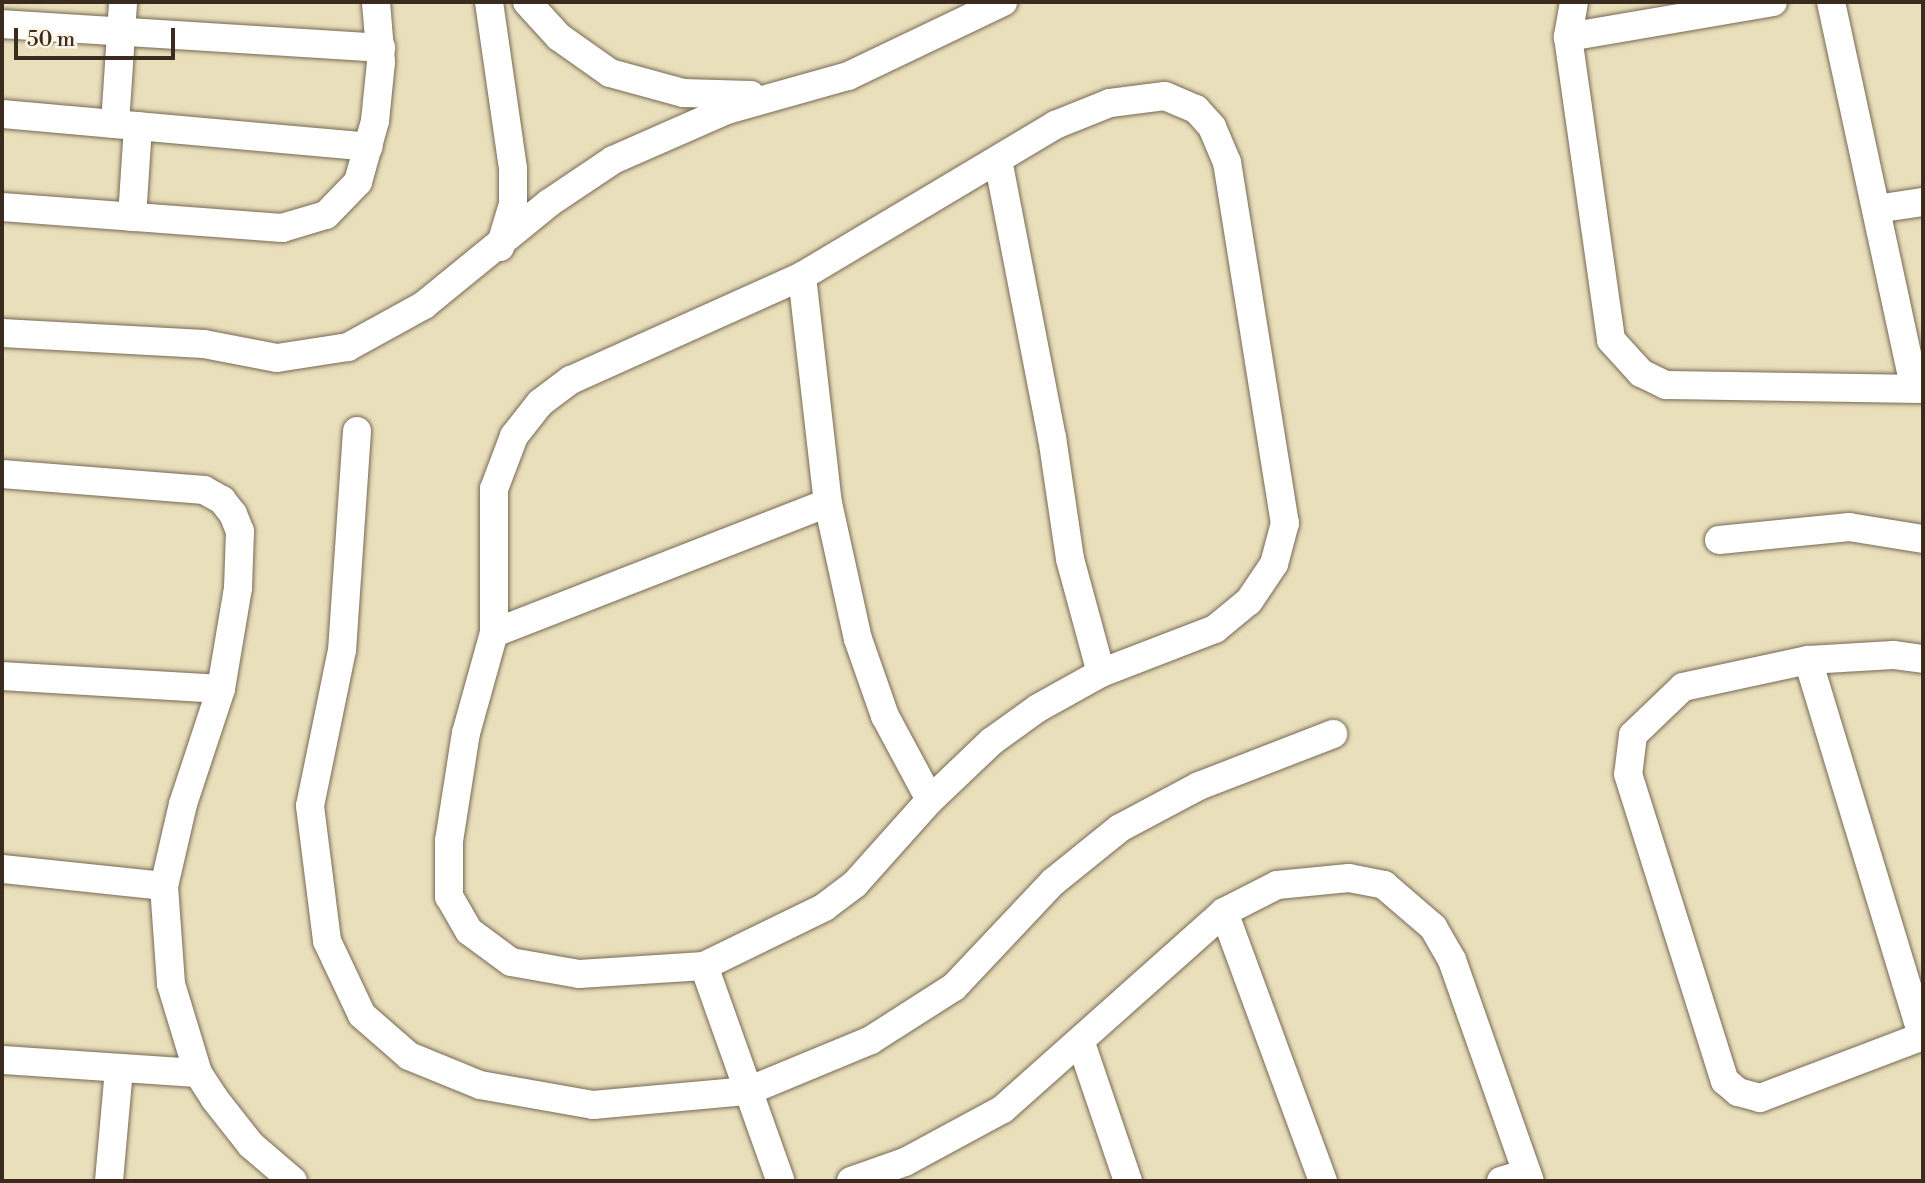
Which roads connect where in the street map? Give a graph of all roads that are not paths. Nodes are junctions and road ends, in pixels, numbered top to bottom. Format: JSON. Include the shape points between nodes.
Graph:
{"nodes":[{"id":1,"x":123,"y":2,"type":"edge"},
{"id":2,"x":376,"y":2,"type":"edge"},
{"id":3,"x":489,"y":2,"type":"edge"},
{"id":4,"x":527,"y":2,"type":"edge"},
{"id":5,"x":1003,"y":2,"type":"edge"},
{"id":6,"x":1574,"y":2,"type":"edge"},
{"id":7,"x":1773,"y":2,"type":"edge"},
{"id":8,"x":1831,"y":2,"type":"edge"},
{"id":9,"x":2,"y":24,"type":"edge"},
{"id":10,"x":121,"y":32,"type":"junction"},
{"id":11,"x":1568,"y":37,"type":"junction"},
{"id":12,"x":381,"y":48,"type":"junction"},
{"id":13,"x":782,"y":95,"type":"junction"},
{"id":14,"x":2,"y":114,"type":"edge"},
{"id":15,"x":126,"y":125,"type":"junction"},
{"id":16,"x":369,"y":146,"type":"junction"},
{"id":17,"x":998,"y":160,"type":"junction"},
{"id":18,"x":1923,"y":202,"type":"edge"},
{"id":19,"x":2,"y":207,"type":"edge"},
{"id":20,"x":1876,"y":209,"type":"junction"},
{"id":21,"x":132,"y":217,"type":"junction"},
{"id":22,"x":500,"y":248,"type":"junction"},
{"id":23,"x":802,"y":276,"type":"junction"},
{"id":24,"x":2,"y":333,"type":"edge"},
{"id":25,"x":1919,"y":388,"type":"edge"},
{"id":26,"x":357,"y":431,"type":"dead end"},
{"id":27,"x":2,"y":474,"type":"edge"},
{"id":28,"x":828,"y":503,"type":"junction"},
{"id":29,"x":1923,"y":538,"type":"edge"},
{"id":30,"x":1718,"y":540,"type":"dead end"},
{"id":31,"x":494,"y":633,"type":"junction"},
{"id":32,"x":1923,"y":659,"type":"edge"},
{"id":33,"x":1808,"y":660,"type":"junction"},
{"id":34,"x":1101,"y":673,"type":"junction"},
{"id":35,"x":2,"y":676,"type":"edge"},
{"id":36,"x":221,"y":689,"type":"junction"},
{"id":37,"x":1333,"y":734,"type":"dead end"},
{"id":38,"x":930,"y":800,"type":"junction"},
{"id":39,"x":2,"y":870,"type":"edge"},
{"id":40,"x":164,"y":886,"type":"junction"},
{"id":41,"x":1224,"y":912,"type":"junction"},
{"id":42,"x":704,"y":966,"type":"junction"},
{"id":43,"x":1923,"y":1036,"type":"edge"},
{"id":44,"x":1081,"y":1043,"type":"junction"},
{"id":45,"x":2,"y":1060,"type":"edge"},
{"id":46,"x":119,"y":1068,"type":"junction"},
{"id":47,"x":198,"y":1073,"type":"junction"},
{"id":48,"x":748,"y":1091,"type":"junction"},
{"id":49,"x":909,"y":1171,"type":"edge"},
{"id":50,"x":1519,"y":1178,"type":"edge"},
{"id":51,"x":109,"y":1181,"type":"edge"},
{"id":52,"x":293,"y":1181,"type":"edge"},
{"id":53,"x":783,"y":1181,"type":"edge"},
{"id":54,"x":851,"y":1181,"type":"edge"},
{"id":55,"x":1128,"y":1181,"type":"edge"},
{"id":56,"x":1323,"y":1181,"type":"edge"}],
"edges":[{"from":1,"to":10,"type":"street"},
{"from":2,"to":12,"type":"street"},
{"from":3,"to":22,"type":"street","via":[[514,187]]},
{"from":4,"to":13,"type":"street","via":[[584,57],[634,82],[682,93]]},
{"from":5,"to":13,"type":"street","via":[[871,66]]},
{"from":6,"to":11,"type":"street"},
{"from":7,"to":11,"type":"street"},
{"from":8,"to":20,"type":"street"},
{"from":9,"to":10,"type":"street"},
{"from":10,"to":12,"type":"street"},
{"from":10,"to":15,"type":"street"},
{"from":11,"to":25,"type":"street","via":[[1611,340],[1641,373],[1666,385]]},
{"from":12,"to":16,"type":"street","via":[[380,88]]},
{"from":13,"to":22,"type":"street","via":[[704,119],[613,160],[549,203]]},
{"from":14,"to":15,"type":"street"},
{"from":15,"to":16,"type":"street"},
{"from":15,"to":21,"type":"street"},
{"from":16,"to":21,"type":"street","via":[[349,194],[326,215],[305,224],[282,228]]},
{"from":17,"to":23,"type":"street"},
{"from":17,"to":34,"type":"street","via":[[1052,437],[1070,559]]},
{"from":17,"to":34,"type":"street","via":[[1055,125],[1110,103],[1165,96],[1196,109],[1212,127],[1227,162],[1285,523],[1274,564],[1248,601],[1215,629]]},
{"from":18,"to":20,"type":"street"},
{"from":19,"to":21,"type":"street"},
{"from":20,"to":25,"type":"street"},
{"from":22,"to":24,"type":"street","via":[[388,328],[327,354],[277,358],[204,344]]},
{"from":23,"to":28,"type":"street"},
{"from":23,"to":31,"type":"street","via":[[571,380],[540,403],[514,436],[494,489]]},
{"from":26,"to":48,"type":"street","via":[[342,650],[310,806],[327,941],[362,1015],[409,1056],[480,1085],[593,1105]]},
{"from":27,"to":36,"type":"street","via":[[204,490],[222,500],[240,531],[238,588]]},
{"from":28,"to":31,"type":"street"},
{"from":28,"to":38,"type":"street","via":[[867,665],[885,716]]},
{"from":29,"to":30,"type":"street","via":[[1849,527]]},
{"from":31,"to":42,"type":"street","via":[[466,733],[449,841],[449,897],[470,931],[511,961],[579,974]]},
{"from":32,"to":33,"type":"street","via":[[1893,655]]},
{"from":33,"to":43,"type":"street"},
{"from":33,"to":43,"type":"street","via":[[1683,687],[1633,735],[1628,774],[1725,1081],[1738,1092],[1760,1098]]},
{"from":34,"to":38,"type":"street","via":[[1038,708],[992,741]]},
{"from":35,"to":36,"type":"street"},
{"from":36,"to":40,"type":"street","via":[[183,804]]},
{"from":37,"to":48,"type":"street","via":[[1199,786],[1121,828],[1053,882],[954,987],[871,1040]]},
{"from":38,"to":42,"type":"street","via":[[855,884],[825,907]]},
{"from":39,"to":40,"type":"street"},
{"from":40,"to":47,"type":"street","via":[[170,984]]},
{"from":41,"to":44,"type":"street"},
{"from":41,"to":50,"type":"street","via":[[1276,885],[1349,878],[1384,884],[1410,902],[1433,927],[1452,960]]},
{"from":41,"to":56,"type":"street"},
{"from":42,"to":48,"type":"street"},
{"from":44,"to":49,"type":"street","via":[[1003,1109]]},
{"from":44,"to":55,"type":"street"},
{"from":45,"to":46,"type":"street"},
{"from":46,"to":47,"type":"street"},
{"from":46,"to":51,"type":"street"},
{"from":47,"to":52,"type":"street","via":[[251,1145]]},
{"from":48,"to":53,"type":"street"},
{"from":49,"to":54,"type":"street"}]}
